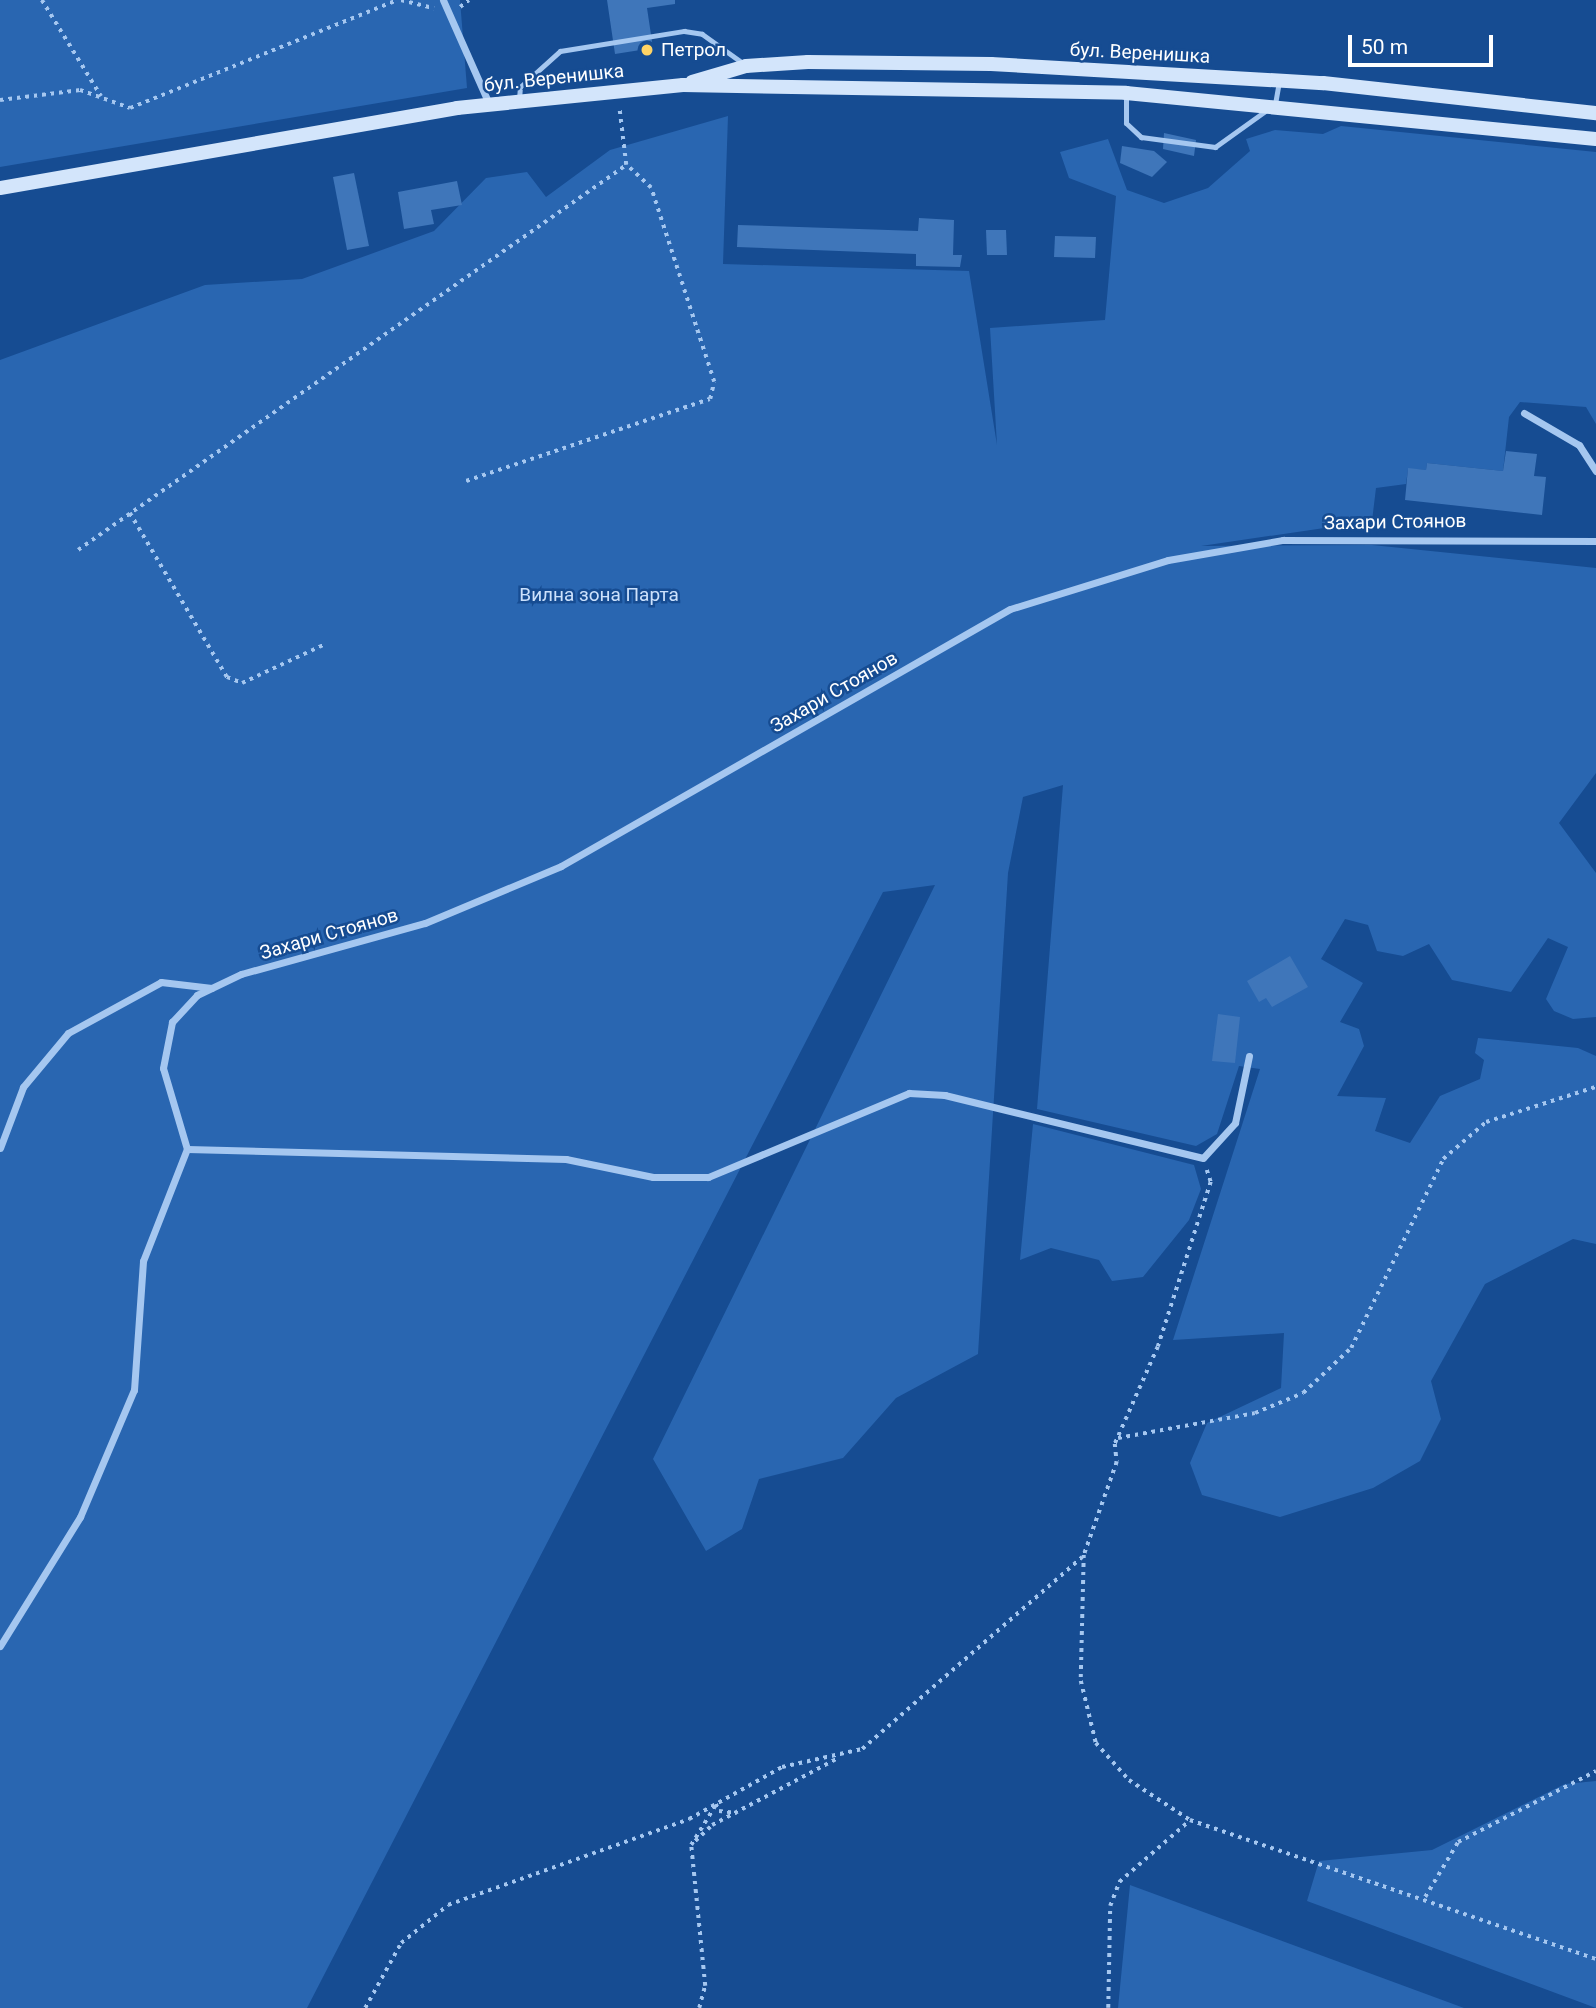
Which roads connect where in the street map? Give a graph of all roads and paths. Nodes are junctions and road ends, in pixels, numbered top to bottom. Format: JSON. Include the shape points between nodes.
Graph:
{"nodes":[{"id":1,"x":41,"y":0,"type":"edge"},
{"id":2,"x":399,"y":0,"type":"edge"},
{"id":3,"x":443,"y":0,"type":"edge"},
{"id":4,"x":452,"y":13,"type":"junction"},
{"id":5,"x":991,"y":64,"type":"junction"},
{"id":6,"x":746,"y":66,"type":"junction"},
{"id":7,"x":1279,"y":80,"type":"junction"},
{"id":8,"x":684,"y":85,"type":"junction"},
{"id":9,"x":989,"y":87,"type":"junction"},
{"id":10,"x":617,"y":90,"type":"junction"},
{"id":11,"x":1126,"y":93,"type":"junction"},
{"id":12,"x":103,"y":98,"type":"junction"},
{"id":13,"x":0,"y":100,"type":"edge"},
{"id":14,"x":519,"y":101,"type":"junction"},
{"id":15,"x":489,"y":104,"type":"junction"},
{"id":16,"x":1275,"y":104,"type":"junction"},
{"id":17,"x":1596,"y":113,"type":"edge"},
{"id":18,"x":1596,"y":139,"type":"edge"},
{"id":19,"x":626,"y":165,"type":"junction"},
{"id":20,"x":0,"y":188,"type":"edge"},
{"id":21,"x":1524,"y":413,"type":"dead end"},
{"id":22,"x":1596,"y":471,"type":"edge"},
{"id":23,"x":466,"y":481,"type":"dead end"},
{"id":24,"x":130,"y":513,"type":"junction"},
{"id":25,"x":1596,"y":541,"type":"edge"},
{"id":26,"x":78,"y":550,"type":"dead end"},
{"id":27,"x":323,"y":645,"type":"dead end"},
{"id":28,"x":213,"y":988,"type":"junction"},
{"id":29,"x":1249,"y":1056,"type":"dead end"},
{"id":30,"x":1596,"y":1087,"type":"edge"},
{"id":31,"x":0,"y":1148,"type":"edge"},
{"id":32,"x":187,"y":1149,"type":"junction"},
{"id":33,"x":1203,"y":1158,"type":"junction"},
{"id":34,"x":1118,"y":1438,"type":"junction"},
{"id":35,"x":1084,"y":1555,"type":"junction"},
{"id":36,"x":0,"y":1646,"type":"edge"},
{"id":37,"x":839,"y":1757,"type":"junction"},
{"id":38,"x":1596,"y":1770,"type":"edge"},
{"id":39,"x":716,"y":1804,"type":"junction"},
{"id":40,"x":737,"y":1813,"type":"junction"},
{"id":41,"x":1190,"y":1820,"type":"junction"},
{"id":42,"x":691,"y":1845,"type":"junction"},
{"id":43,"x":1425,"y":1897,"type":"junction"},
{"id":44,"x":1596,"y":1959,"type":"edge"},
{"id":45,"x":365,"y":2008,"type":"edge"},
{"id":46,"x":699,"y":2008,"type":"edge"},
{"id":47,"x":1108,"y":2008,"type":"edge"}],
"edges":[{"from":1,"to":12,"type":"path"},
{"from":2,"to":4,"type":"path"},
{"from":2,"to":12,"type":"path","via":[[130,108]]},
{"from":3,"to":4,"type":"street"},
{"from":4,"to":15,"type":"street"},
{"from":5,"to":6,"type":"main road","name":"бул. Веренишка"},
{"from":5,"to":7,"type":"main road","name":"бул. Веренишка"},
{"from":5,"to":9,"type":"main road"},
{"from":6,"to":8,"type":"main road","name":"бул. Веренишка"},
{"from":6,"to":14,"type":"lane","via":[[702,34],[684,31],[560,51],[520,87]]},
{"from":7,"to":16,"type":"lane"},
{"from":7,"to":17,"type":"main road","name":"бул. Веренишка"},
{"from":8,"to":9,"type":"main road","name":"бул. Веренишка","via":[[753,90]]},
{"from":8,"to":10,"type":"main road","name":"бул. Веренишка"},
{"from":9,"to":11,"type":"main road","name":"бул. Веренишка"},
{"from":10,"to":14,"type":"main road","name":"бул. Веренишка"},
{"from":10,"to":19,"type":"path"},
{"from":11,"to":16,"type":"main road","name":"бул. Веренишка"},
{"from":11,"to":16,"type":"lane","via":[[1126,123],[1141,137],[1215,147]]},
{"from":12,"to":13,"type":"path","via":[[80,90]]},
{"from":14,"to":15,"type":"main road","name":"бул. Веренишка"},
{"from":15,"to":20,"type":"main road","name":"бул. Веренишка","via":[[177,152]]},
{"from":16,"to":18,"type":"main road","name":"бул. Веренишка"},
{"from":19,"to":23,"type":"path","via":[[651,188],[714,382],[710,399]]},
{"from":19,"to":24,"type":"path"},
{"from":21,"to":22,"type":"street","via":[[1579,446]]},
{"from":24,"to":26,"type":"path"},
{"from":24,"to":27,"type":"path","via":[[227,677],[242,683]]},
{"from":25,"to":28,"type":"street","name":"Захари Стоянов","via":[[1283,540],[1167,560],[1078,585],[1010,609],[561,866],[425,923]]},
{"from":28,"to":31,"type":"street","via":[[160,982],[68,1033],[23,1087]]},
{"from":28,"to":32,"type":"street","name":"Захари Стоянов","via":[[172,1022],[163,1068]]},
{"from":29,"to":33,"type":"street","via":[[1235,1123]]},
{"from":30,"to":34,"type":"path","via":[[1486,1122],[1443,1159],[1351,1348],[1303,1393],[1255,1413]]},
{"from":32,"to":33,"type":"street","via":[[566,1159],[653,1177],[708,1177],[756,1160],[835,1120],[909,1093],[945,1095]]},
{"from":32,"to":36,"type":"street","via":[[143,1261],[134,1390],[80,1517]]},
{"from":33,"to":34,"type":"path","via":[[1211,1182],[1157,1347]]},
{"from":34,"to":35,"type":"path","via":[[1117,1462]]},
{"from":35,"to":37,"type":"path","via":[[880,1736]]},
{"from":35,"to":41,"type":"path","via":[[1082,1681],[1096,1743],[1129,1780]]},
{"from":37,"to":39,"type":"path","via":[[782,1767]]},
{"from":37,"to":40,"type":"path"},
{"from":38,"to":43,"type":"path","via":[[1458,1842]]},
{"from":39,"to":40,"type":"path","via":[[719,1811]]},
{"from":39,"to":42,"type":"path"},
{"from":39,"to":45,"type":"path","via":[[659,1831],[448,1905],[401,1943]]},
{"from":40,"to":42,"type":"path"},
{"from":41,"to":43,"type":"path"},
{"from":41,"to":47,"type":"path","via":[[1119,1881],[1110,1906]]},
{"from":42,"to":46,"type":"path","via":[[705,1986]]},
{"from":43,"to":44,"type":"path"}]}
